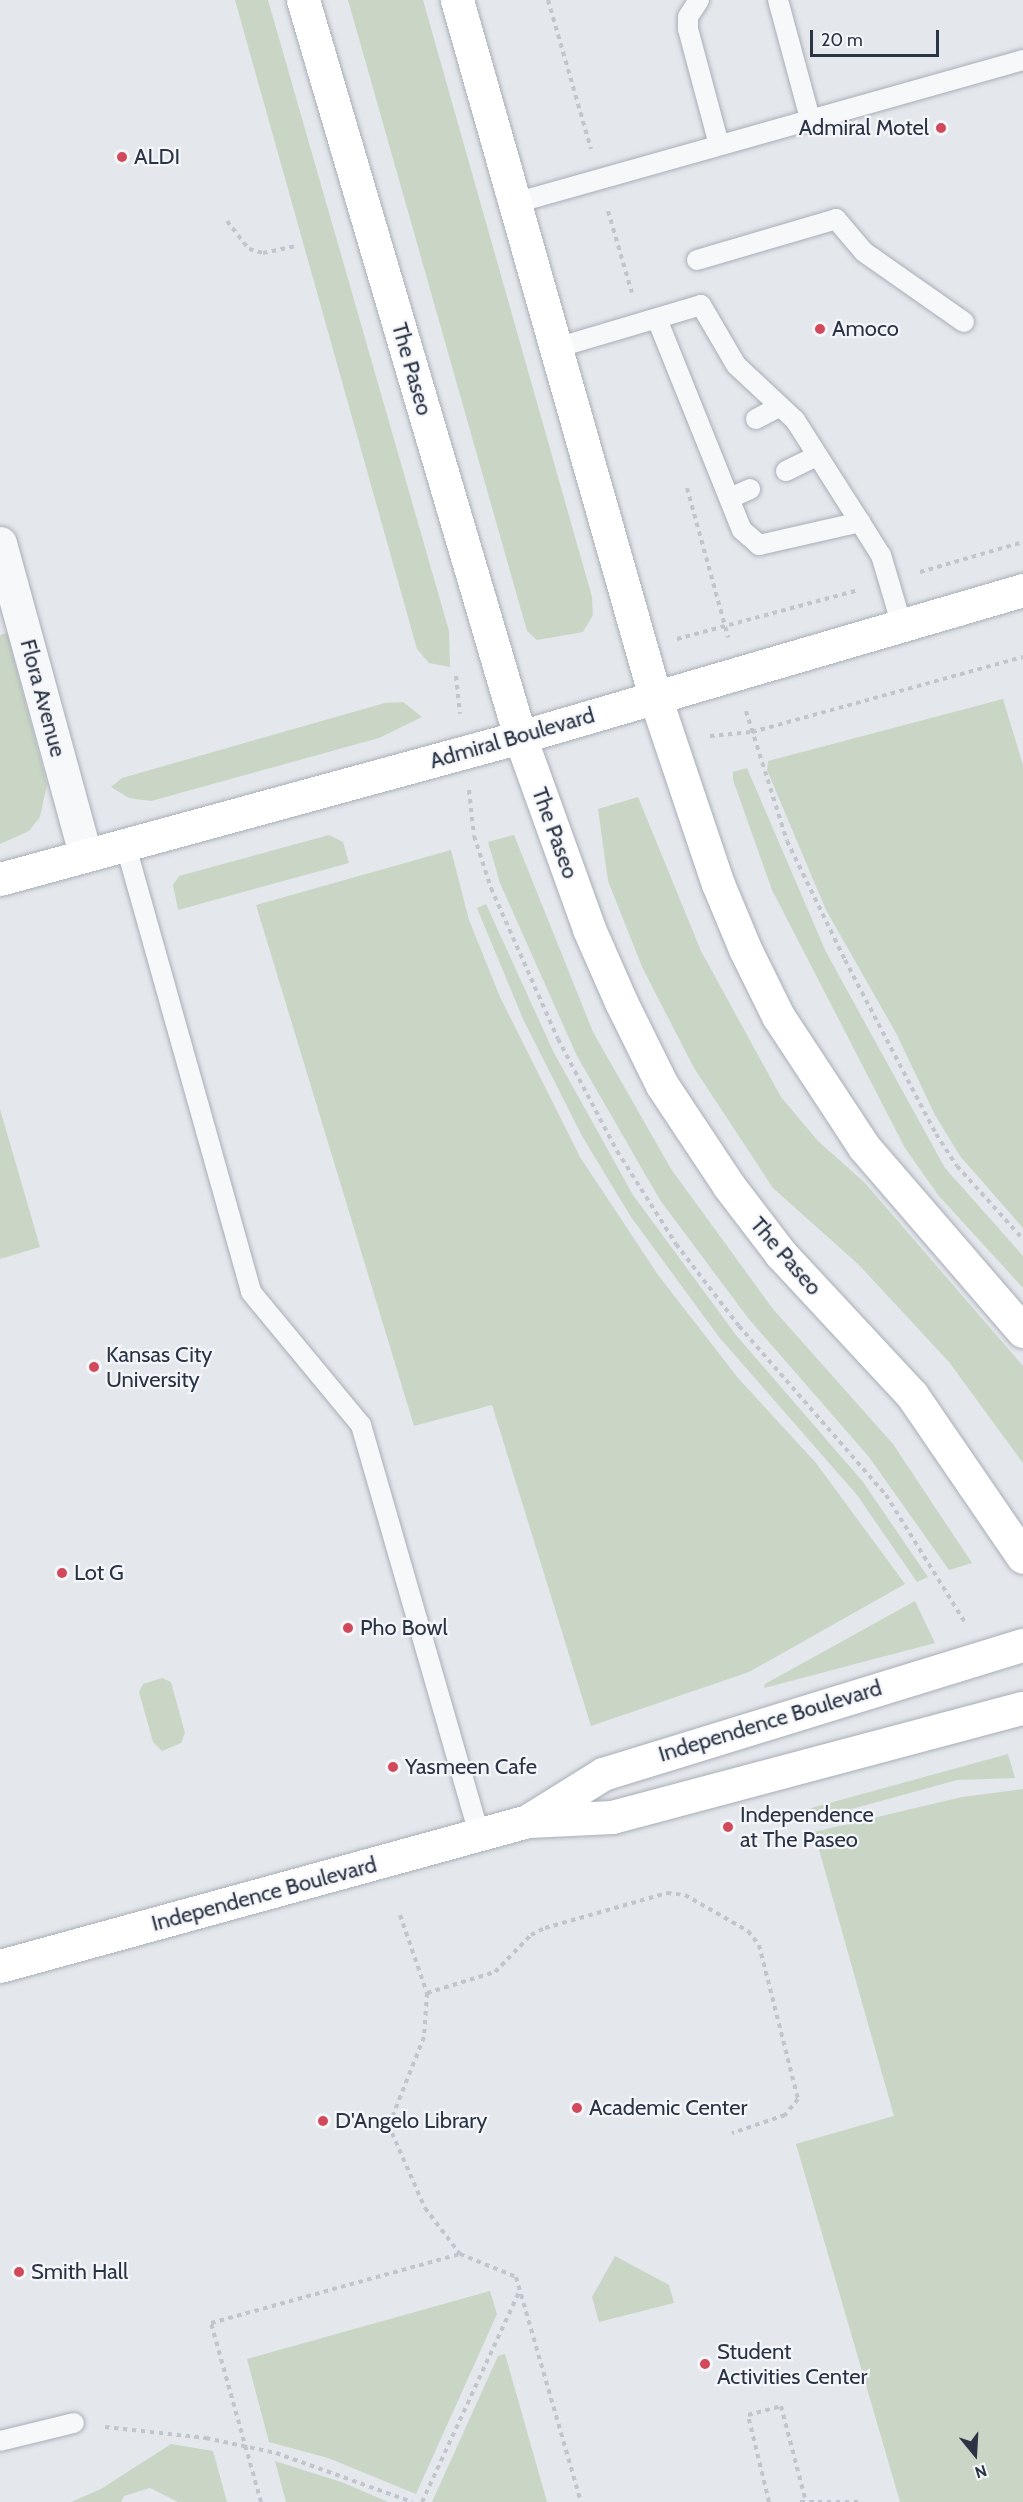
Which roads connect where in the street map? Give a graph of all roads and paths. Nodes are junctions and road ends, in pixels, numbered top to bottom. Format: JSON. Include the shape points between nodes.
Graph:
{"nodes":[{"id":1,"x":303,"y":0,"type":"edge"},
{"id":2,"x":457,"y":0,"type":"edge"},
{"id":3,"x":699,"y":0,"type":"edge"},
{"id":4,"x":778,"y":0,"type":"edge"},
{"id":5,"x":1023,"y":60,"type":"edge"},
{"id":6,"x":810,"y":119,"type":"junction"},
{"id":7,"x":719,"y":145,"type":"junction"},
{"id":8,"x":515,"y":203,"type":"junction"},
{"id":9,"x":227,"y":220,"type":"dead end"},
{"id":10,"x":297,"y":246,"type":"dead end"},
{"id":11,"x":697,"y":260,"type":"dead end"},
{"id":12,"x":657,"y":319,"type":"junction"},
{"id":13,"x":964,"y":322,"type":"dead end"},
{"id":14,"x":556,"y":348,"type":"junction"},
{"id":15,"x":780,"y":406,"type":"junction"},
{"id":16,"x":756,"y":418,"type":"dead end"},
{"id":17,"x":818,"y":456,"type":"junction"},
{"id":18,"x":786,"y":471,"type":"dead end"},
{"id":19,"x":750,"y":489,"type":"dead end"},
{"id":20,"x":730,"y":498,"type":"junction"},
{"id":21,"x":860,"y":522,"type":"junction"},
{"id":22,"x":0,"y":543,"type":"edge"},
{"id":23,"x":1023,"y":590,"type":"edge"},
{"id":24,"x":903,"y":626,"type":"junction"},
{"id":25,"x":1023,"y":657,"type":"edge"},
{"id":26,"x":656,"y":697,"type":"junction"},
{"id":27,"x":520,"y":737,"type":"junction"},
{"id":28,"x":754,"y":739,"type":"dead end"},
{"id":29,"x":669,"y":740,"type":"junction"},
{"id":30,"x":474,"y":836,"type":"dead end"},
{"id":31,"x":125,"y":843,"type":"junction"},
{"id":32,"x":85,"y":854,"type":"junction"},
{"id":33,"x":0,"y":879,"type":"edge"},
{"id":34,"x":1023,"y":1239,"type":"edge"},
{"id":35,"x":1023,"y":1331,"type":"edge"},
{"id":36,"x":1023,"y":1557,"type":"edge"},
{"id":37,"x":964,"y":1621,"type":"dead end"},
{"id":38,"x":1023,"y":1646,"type":"edge"},
{"id":39,"x":1023,"y":1708,"type":"edge"},
{"id":40,"x":528,"y":1821,"type":"junction"},
{"id":41,"x":479,"y":1835,"type":"junction"},
{"id":42,"x":400,"y":1915,"type":"dead end"},
{"id":43,"x":0,"y":1966,"type":"edge"},
{"id":44,"x":427,"y":1993,"type":"junction"},
{"id":45,"x":732,"y":2133,"type":"dead end"},
{"id":46,"x":460,"y":2254,"type":"junction"},
{"id":47,"x":520,"y":2290,"type":"junction"},
{"id":48,"x":74,"y":2423,"type":"joint"},
{"id":49,"x":0,"y":2441,"type":"edge"},
{"id":50,"x":246,"y":2446,"type":"junction"},
{"id":51,"x":261,"y":2502,"type":"edge"},
{"id":52,"x":412,"y":2502,"type":"edge"},
{"id":53,"x":422,"y":2502,"type":"edge"},
{"id":54,"x":581,"y":2502,"type":"edge"},
{"id":55,"x":769,"y":2502,"type":"edge"},
{"id":56,"x":800,"y":2502,"type":"edge"},
{"id":57,"x":806,"y":2502,"type":"edge"},
{"id":58,"x":859,"y":2502,"type":"edge"}],
"edges":[{"from":1,"to":27,"type":"main road","name":"The Paseo"},
{"from":2,"to":8,"type":"main road"},
{"from":3,"to":7,"type":"lane","via":[[688,17],[688,29]]},
{"from":4,"to":6,"type":"lane"},
{"from":5,"to":6,"type":"lane"},
{"from":6,"to":7,"type":"lane"},
{"from":7,"to":8,"type":"lane"},
{"from":8,"to":14,"type":"main road"},
{"from":9,"to":10,"type":"path","via":[[249,249],[263,253]]},
{"from":11,"to":13,"type":"lane","via":[[836,219],[864,252]]},
{"from":12,"to":14,"type":"lane"},
{"from":12,"to":15,"type":"lane","via":[[701,305],[736,365]]},
{"from":12,"to":20,"type":"lane","via":[[715,439]]},
{"from":14,"to":26,"type":"main road"},
{"from":15,"to":16,"type":"lane"},
{"from":15,"to":17,"type":"lane"},
{"from":17,"to":18,"type":"lane"},
{"from":17,"to":21,"type":"lane"},
{"from":19,"to":20,"type":"lane"},
{"from":20,"to":21,"type":"lane","via":[[742,530],[759,545]]},
{"from":21,"to":24,"type":"lane","via":[[881,555]]},
{"from":22,"to":32,"type":"street","name":"Flora Avenue"},
{"from":23,"to":24,"type":"main road","name":"Admiral Boulevard"},
{"from":24,"to":26,"type":"main road","name":"Admiral Boulevard"},
{"from":25,"to":29,"type":"path","via":[[752,732]]},
{"from":26,"to":27,"type":"main road","name":"Admiral Boulevard"},
{"from":26,"to":29,"type":"main road"},
{"from":27,"to":31,"type":"main road","name":"Admiral Boulevard"},
{"from":27,"to":36,"type":"main road","name":"The Paseo","via":[[589,929],[657,1075],[694,1138],[781,1254],[912,1395]]},
{"from":28,"to":34,"type":"path","via":[[787,841],[936,1134],[957,1166]]},
{"from":29,"to":35,"type":"main road","via":[[717,884],[778,1016],[864,1147]]},
{"from":30,"to":37,"type":"path","via":[[491,888],[544,1011],[581,1087],[645,1197],[739,1326],[886,1495]]},
{"from":31,"to":32,"type":"main road","name":"Admiral Boulevard"},
{"from":31,"to":41,"type":"lane","via":[[251,1292],[361,1425]]},
{"from":32,"to":33,"type":"main road","name":"Admiral Boulevard"},
{"from":38,"to":40,"type":"main road","name":"Independence Boulevard","via":[[603,1774]]},
{"from":39,"to":40,"type":"main road","name":"Independence Boulevard","via":[[612,1817]]},
{"from":40,"to":41,"type":"main road","name":"Independence Boulevard"},
{"from":41,"to":43,"type":"main road","name":"Independence Boulevard"},
{"from":42,"to":44,"type":"path"},
{"from":44,"to":45,"type":"path","via":[[495,1972],[531,1935],[545,1928],[667,1893],[685,1895],[748,1931],[759,1945],[798,2099],[785,2115]]},
{"from":44,"to":46,"type":"path","via":[[424,2037],[393,2115],[392,2133],[425,2208]]},
{"from":46,"to":47,"type":"path","via":[[509,2272],[516,2277]]},
{"from":46,"to":50,"type":"path","via":[[211,2323]]},
{"from":47,"to":53,"type":"path"},
{"from":47,"to":54,"type":"path"},
{"from":48,"to":49,"type":"lane"},
{"from":48,"to":50,"type":"path"},
{"from":50,"to":51,"type":"path"},
{"from":50,"to":52,"type":"path","via":[[332,2470]]},
{"from":55,"to":57,"type":"path","via":[[748,2415],[781,2406]]},
{"from":56,"to":57,"type":"path"},
{"from":57,"to":58,"type":"path"}]}
